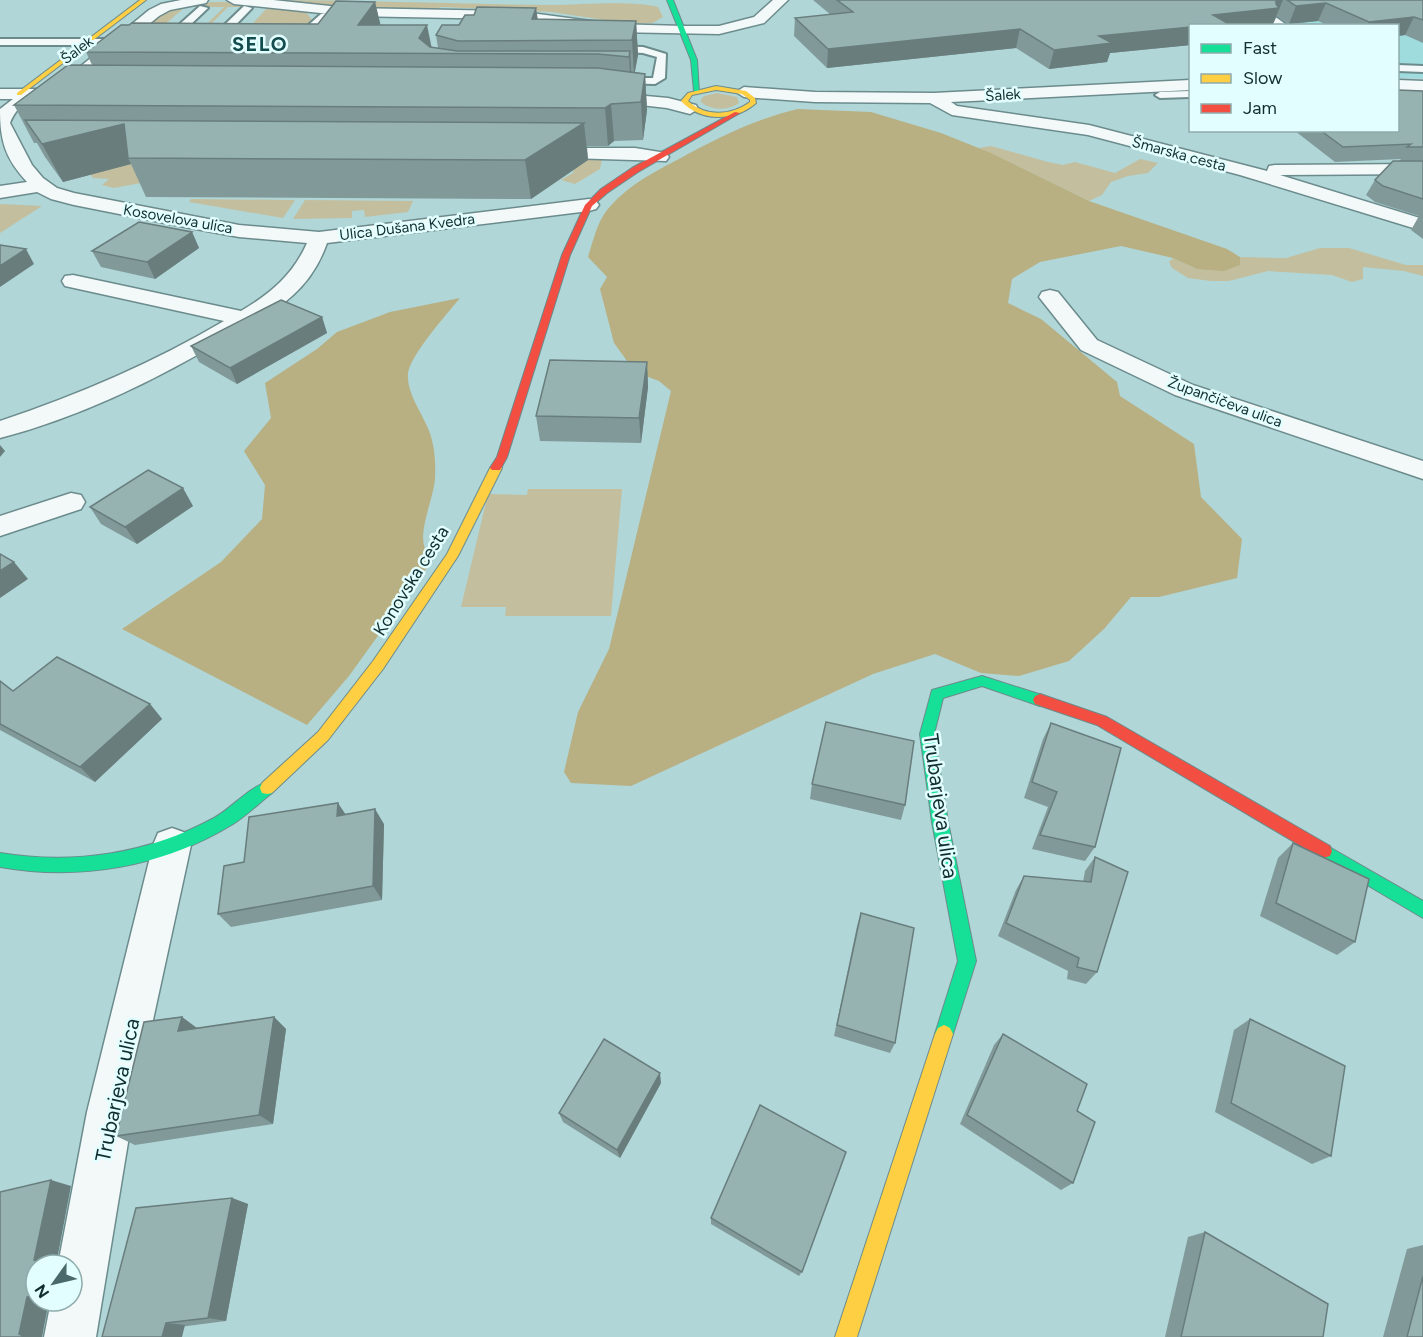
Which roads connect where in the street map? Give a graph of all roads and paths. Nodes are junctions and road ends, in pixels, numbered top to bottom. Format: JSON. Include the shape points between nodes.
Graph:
{"nodes":[{"id":1,"x":670,"y":0,"type":"edge"},
{"id":2,"x":781,"y":0,"type":"edge"},
{"id":3,"x":139,"y":2,"type":"edge"},
{"id":4,"x":202,"y":4,"type":"edge"},
{"id":5,"x":241,"y":4,"type":"edge"},
{"id":6,"x":349,"y":12,"type":"junction"},
{"id":7,"x":1274,"y":20,"type":"edge"},
{"id":8,"x":1281,"y":24,"type":"edge"},
{"id":9,"x":683,"y":30,"type":"junction"},
{"id":10,"x":276,"y":40,"type":"edge"},
{"id":11,"x":0,"y":42,"type":"edge"},
{"id":12,"x":87,"y":42,"type":"junction"},
{"id":13,"x":118,"y":42,"type":"junction"},
{"id":14,"x":138,"y":42,"type":"edge"},
{"id":15,"x":184,"y":42,"type":"edge"},
{"id":16,"x":232,"y":43,"type":"edge"},
{"id":17,"x":597,"y":47,"type":"edge"},
{"id":18,"x":694,"y":60,"type":"junction"},
{"id":19,"x":1399,"y":68,"type":"edge"},
{"id":20,"x":86,"y":69,"type":"edge"},
{"id":21,"x":1423,"y":69,"type":"edge"},
{"id":22,"x":607,"y":81,"type":"edge"},
{"id":23,"x":1399,"y":85,"type":"edge"},
{"id":24,"x":1423,"y":86,"type":"edge"},
{"id":25,"x":1189,"y":88,"type":"edge"},
{"id":26,"x":1189,"y":88,"type":"edge"},
{"id":27,"x":697,"y":91,"type":"junction"},
{"id":28,"x":744,"y":92,"type":"junction"},
{"id":29,"x":0,"y":93,"type":"edge"},
{"id":30,"x":24,"y":94,"type":"junction"},
{"id":31,"x":69,"y":94,"type":"edge"},
{"id":32,"x":1160,"y":95,"type":"dead end"},
{"id":33,"x":1399,"y":96,"type":"edge"},
{"id":34,"x":815,"y":97,"type":"junction"},
{"id":35,"x":1423,"y":97,"type":"edge"},
{"id":36,"x":933,"y":98,"type":"junction"},
{"id":37,"x":690,"y":109,"type":"junction"},
{"id":38,"x":741,"y":111,"type":"junction"},
{"id":39,"x":689,"y":139,"type":"junction"},
{"id":40,"x":15,"y":150,"type":"junction"},
{"id":41,"x":38,"y":151,"type":"edge"},
{"id":42,"x":522,"y":153,"type":"edge"},
{"id":43,"x":660,"y":157,"type":"junction"},
{"id":44,"x":1423,"y":169,"type":"edge"},
{"id":45,"x":1246,"y":171,"type":"junction"},
{"id":46,"x":40,"y":186,"type":"junction"},
{"id":47,"x":0,"y":192,"type":"edge"},
{"id":48,"x":589,"y":206,"type":"junction"},
{"id":49,"x":1423,"y":225,"type":"edge"},
{"id":50,"x":319,"y":238,"type":"junction"},
{"id":51,"x":73,"y":281,"type":"dead end"},
{"id":52,"x":1050,"y":297,"type":"dead end"},
{"id":53,"x":243,"y":318,"type":"junction"},
{"id":54,"x":0,"y":430,"type":"edge"},
{"id":55,"x":1423,"y":470,"type":"edge"},
{"id":56,"x":71,"y":501,"type":"dead end"},
{"id":57,"x":0,"y":526,"type":"edge"},
{"id":58,"x":172,"y":845,"type":"junction"},
{"id":59,"x":0,"y":860,"type":"edge"},
{"id":60,"x":1423,"y":910,"type":"edge"},
{"id":61,"x":70,"y":1337,"type":"edge"},
{"id":62,"x":846,"y":1337,"type":"edge"}],
"edges":[{"from":1,"to":9,"type":"street"},
{"from":2,"to":9,"type":"street","via":[[759,20],[719,30]]},
{"from":3,"to":12,"type":"street","name":"Šalek"},
{"from":4,"to":13,"type":"street","via":[[166,6]]},
{"from":4,"to":15,"type":"lane","via":[[162,42]]},
{"from":5,"to":6,"type":"street"},
{"from":5,"to":16,"type":"lane","via":[[208,42]]},
{"from":6,"to":9,"type":"street","via":[[464,18],[545,17],[613,28]]},
{"from":6,"to":10,"type":"lane","via":[[324,16],[307,31]]},
{"from":7,"to":8,"type":"lane"},
{"from":9,"to":18,"type":"street"},
{"from":11,"to":12,"type":"lane"},
{"from":12,"to":13,"type":"lane"},
{"from":12,"to":30,"type":"street","name":"Šalek"},
{"from":13,"to":14,"type":"lane"},
{"from":13,"to":20,"type":"street"},
{"from":17,"to":22,"type":"lane","via":[[655,52],[662,57],[660,78],[655,81]]},
{"from":18,"to":27,"type":"street"},
{"from":18,"to":28,"type":"street"},
{"from":19,"to":21,"type":"lane"},
{"from":23,"to":24,"type":"street"},
{"from":25,"to":32,"type":"lane"},
{"from":26,"to":36,"type":"street","name":"Šalek"},
{"from":27,"to":28,"type":"street","via":[[716,88]]},
{"from":27,"to":37,"type":"street","via":[[684,101]]},
{"from":27,"to":37,"type":"street","via":[[595,97],[669,103]]},
{"from":28,"to":34,"type":"street"},
{"from":28,"to":38,"type":"street","via":[[753,103]]},
{"from":29,"to":30,"type":"street","name":"Šalek"},
{"from":30,"to":31,"type":"street","name":"Šalek"},
{"from":30,"to":40,"type":"street","via":[[7,111],[2,123]]},
{"from":33,"to":35,"type":"lane"},
{"from":34,"to":36,"type":"street","name":"Šalek"},
{"from":34,"to":38,"type":"street"},
{"from":36,"to":45,"type":"street","name":"Šmarska cesta","via":[[952,110],[1089,130]]},
{"from":37,"to":38,"type":"street","via":[[717,114]]},
{"from":37,"to":39,"type":"street","via":[[694,116]]},
{"from":38,"to":39,"type":"street","name":"Konovska cesta"},
{"from":39,"to":43,"type":"street","name":"Konovska cesta"},
{"from":40,"to":41,"type":"street"},
{"from":40,"to":46,"type":"street"},
{"from":42,"to":43,"type":"street","via":[[635,153]]},
{"from":43,"to":48,"type":"street","name":"Konovska cesta","via":[[617,182]]},
{"from":44,"to":45,"type":"street"},
{"from":45,"to":49,"type":"street","name":"Šmarska cesta"},
{"from":46,"to":47,"type":"street","name":"Kosovelova ulica"},
{"from":46,"to":50,"type":"street","name":"Kosovelova ulica","via":[[68,197],[126,210],[282,237]]},
{"from":48,"to":50,"type":"street","name":"Ulica Dušana Kvedra"},
{"from":48,"to":58,"type":"street","name":"Konovska cesta","via":[[566,255],[502,457],[452,556],[378,665],[323,736],[275,782],[227,819]]},
{"from":50,"to":53,"type":"street","name":"Ulica Dušana Kvedra","via":[[311,259],[291,286]]},
{"from":51,"to":53,"type":"street"},
{"from":52,"to":55,"type":"street","name":"Župančičeva ulica","via":[[1089,345],[1184,390]]},
{"from":53,"to":54,"type":"street","name":"Ulica Dušana Kvedra","via":[[150,373]]},
{"from":56,"to":57,"type":"street"},
{"from":58,"to":59,"type":"street","name":"Konovska cesta","via":[[115,861],[71,867],[29,867]]},
{"from":58,"to":61,"type":"street","name":"Trubarjeva ulica","via":[[110,1112]]},
{"from":60,"to":62,"type":"street","name":"Trubarjeva ulica","via":[[1102,721],[982,681],[937,694],[927,734],[967,961]]}]}
